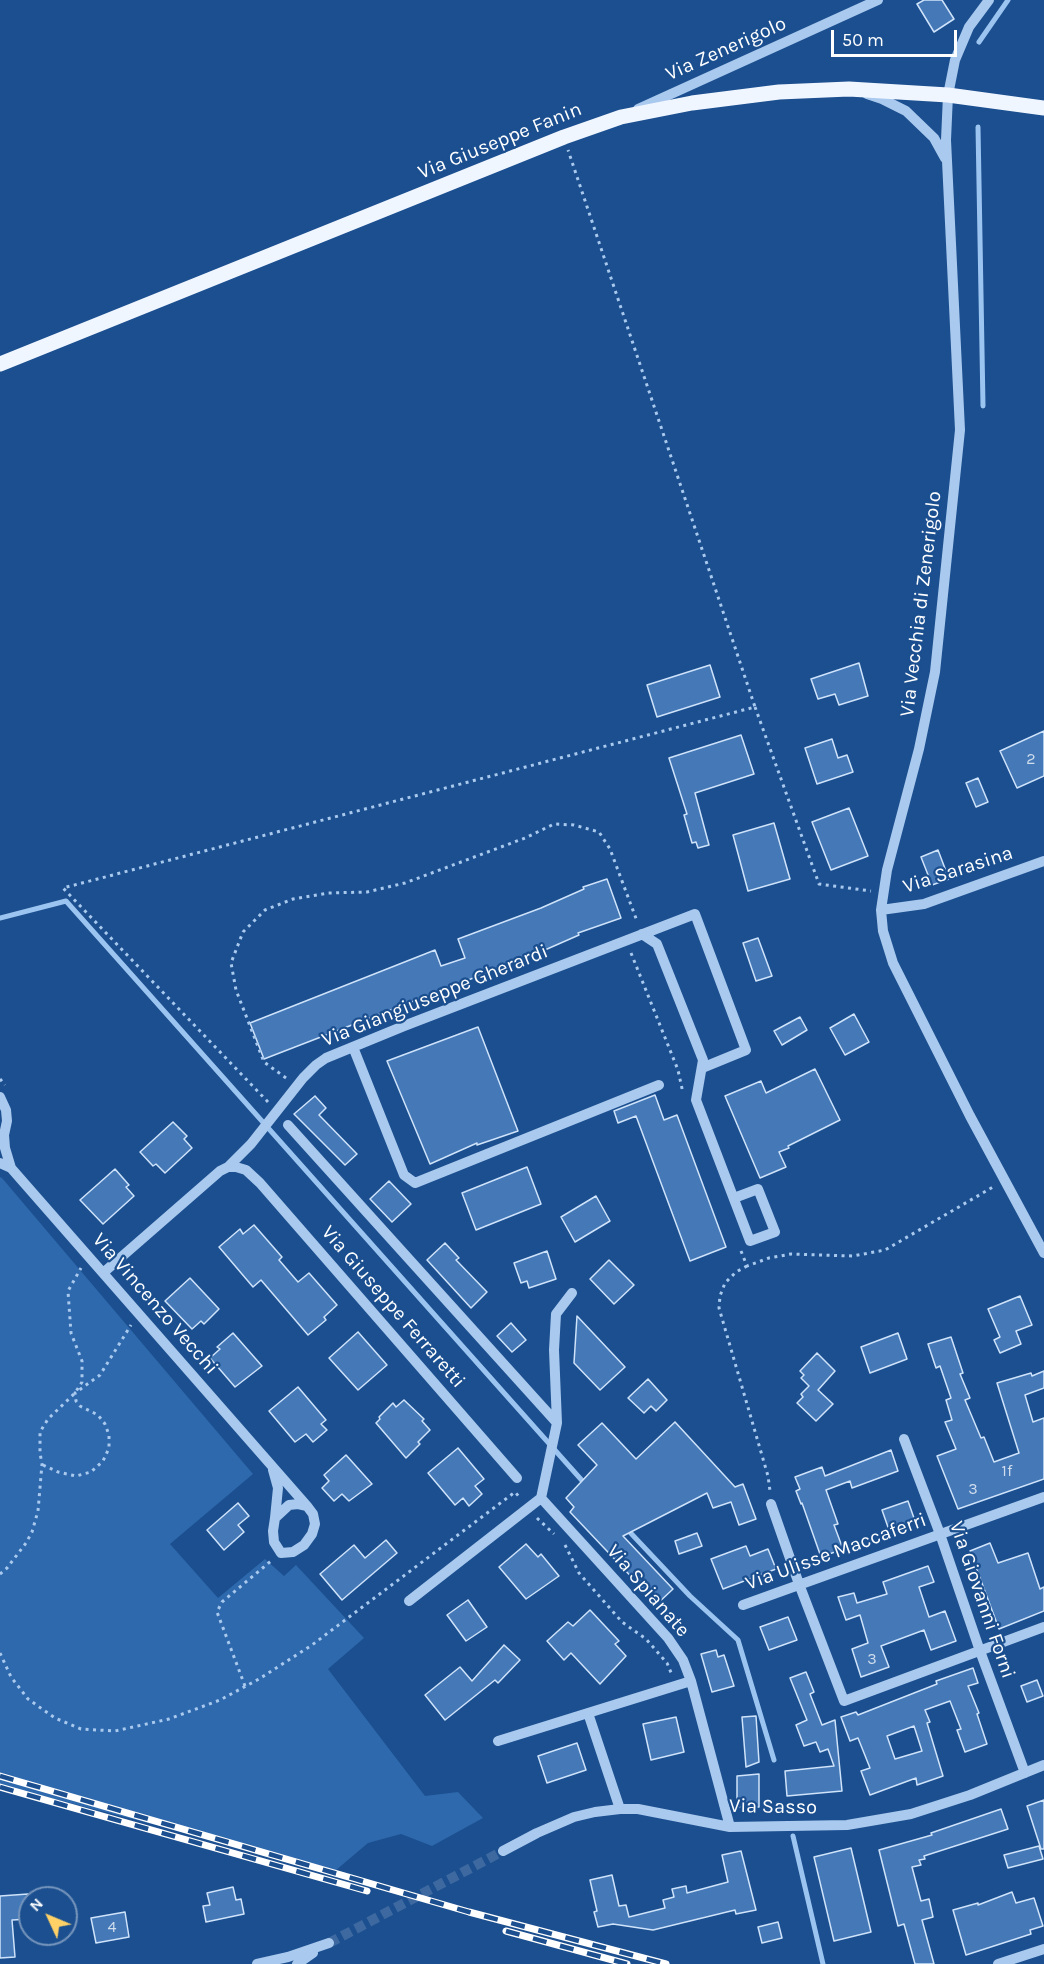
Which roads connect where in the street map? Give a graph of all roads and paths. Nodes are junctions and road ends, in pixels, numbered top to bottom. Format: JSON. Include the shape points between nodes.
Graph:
{"nodes":[{"id":1,"x":878,"y":0,"type":"edge"},
{"id":2,"x":989,"y":0,"type":"edge"},
{"id":3,"x":849,"y":89,"type":"junction"},
{"id":4,"x":948,"y":95,"type":"junction"},
{"id":5,"x":1044,"y":108,"type":"edge"},
{"id":6,"x":621,"y":117,"type":"junction"},
{"id":7,"x":564,"y":137,"type":"junction"},
{"id":8,"x":947,"y":162,"type":"junction"},
{"id":9,"x":0,"y":364,"type":"edge"},
{"id":10,"x":755,"y":707,"type":"junction"},
{"id":11,"x":1044,"y":861,"type":"edge"},
{"id":12,"x":883,"y":892,"type":"junction"},
{"id":13,"x":881,"y":910,"type":"junction"},
{"id":14,"x":642,"y":934,"type":"junction"},
{"id":15,"x":626,"y":940,"type":"junction"},
{"id":16,"x":353,"y":1047,"type":"junction"},
{"id":17,"x":702,"y":1068,"type":"junction"},
{"id":18,"x":0,"y":1079,"type":"edge"},
{"id":19,"x":298,"y":1084,"type":"junction"},
{"id":20,"x":659,"y":1085,"type":"dead end"},
{"id":21,"x":7,"y":1087,"type":"dead end"},
{"id":22,"x":0,"y":1097,"type":"edge"},
{"id":23,"x":684,"y":1103,"type":"dead end"},
{"id":24,"x":277,"y":1111,"type":"junction"},
{"id":25,"x":288,"y":1125,"type":"dead end"},
{"id":26,"x":2,"y":1138,"type":"edge"},
{"id":27,"x":0,"y":1163,"type":"edge"},
{"id":28,"x":232,"y":1167,"type":"junction"},
{"id":29,"x":12,"y":1168,"type":"junction"},
{"id":30,"x":1005,"y":1180,"type":"junction"},
{"id":31,"x":734,"y":1198,"type":"junction"},
{"id":32,"x":738,"y":1244,"type":"dead end"},
{"id":33,"x":1044,"y":1253,"type":"edge"},
{"id":34,"x":87,"y":1262,"type":"junction"},
{"id":35,"x":747,"y":1266,"type":"junction"},
{"id":36,"x":103,"y":1273,"type":"junction"},
{"id":37,"x":572,"y":1293,"type":"dead end"},
{"id":38,"x":139,"y":1314,"type":"junction"},
{"id":39,"x":75,"y":1394,"type":"junction"},
{"id":40,"x":557,"y":1424,"type":"junction"},
{"id":41,"x":904,"y":1439,"type":"dead end"},
{"id":42,"x":42,"y":1464,"type":"junction"},
{"id":43,"x":271,"y":1464,"type":"junction"},
{"id":44,"x":517,"y":1478,"type":"dead end"},
{"id":45,"x":1044,"y":1497,"type":"edge"},
{"id":46,"x":541,"y":1498,"type":"junction"},
{"id":47,"x":771,"y":1504,"type":"joint"},
{"id":48,"x":307,"y":1506,"type":"junction"},
{"id":49,"x":529,"y":1508,"type":"junction"},
{"id":50,"x":275,"y":1518,"type":"junction"},
{"id":51,"x":940,"y":1534,"type":"junction"},
{"id":52,"x":556,"y":1537,"type":"dead end"},
{"id":53,"x":565,"y":1545,"type":"dead end"},
{"id":54,"x":281,"y":1552,"type":"junction"},
{"id":55,"x":0,"y":1574,"type":"edge"},
{"id":56,"x":799,"y":1584,"type":"junction"},
{"id":57,"x":409,"y":1601,"type":"dead end"},
{"id":58,"x":742,"y":1605,"type":"dead end"},
{"id":59,"x":1044,"y":1627,"type":"edge"},
{"id":60,"x":980,"y":1651,"type":"junction"},
{"id":61,"x":0,"y":1653,"type":"edge"},
{"id":62,"x":673,"y":1676,"type":"dead end"},
{"id":63,"x":691,"y":1681,"type":"junction"},
{"id":64,"x":245,"y":1686,"type":"junction"},
{"id":65,"x":588,"y":1713,"type":"junction"},
{"id":66,"x":498,"y":1741,"type":"dead end"},
{"id":67,"x":1044,"y":1765,"type":"edge"},
{"id":68,"x":1025,"y":1773,"type":"junction"},
{"id":69,"x":620,"y":1809,"type":"junction"},
{"id":70,"x":730,"y":1827,"type":"junction"},
{"id":71,"x":503,"y":1851,"type":"tunnel mouth"},
{"id":72,"x":1044,"y":1949,"type":"edge"},
{"id":73,"x":257,"y":1964,"type":"edge"},
{"id":74,"x":297,"y":1964,"type":"edge"},
{"id":75,"x":998,"y":1964,"type":"edge"}],
"edges":[{"from":1,"to":6,"type":"street","name":"Via Zenerigolo"},
{"from":2,"to":4,"type":"street","name":"Via Vecchia di Zenerigolo","via":[[969,27]]},
{"from":3,"to":4,"type":"main road","name":"Via Giuseppe Fanin"},
{"from":3,"to":6,"type":"main road","name":"Via Giuseppe Fanin","via":[[779,92]]},
{"from":3,"to":8,"type":"street","via":[[906,111],[934,138]]},
{"from":4,"to":5,"type":"main road","name":"Via Giuseppe Fanin"},
{"from":4,"to":8,"type":"street","name":"Via Vecchia di Zenerigolo"},
{"from":6,"to":7,"type":"main road","name":"Via Giuseppe Fanin"},
{"from":7,"to":9,"type":"main road","name":"Via Giuseppe Fanin"},
{"from":7,"to":10,"type":"path"},
{"from":8,"to":12,"type":"street","name":"Via Vecchia di Zenerigolo","via":[[960,430],[935,672]]},
{"from":10,"to":12,"type":"path","via":[[819,884]]},
{"from":10,"to":24,"type":"path","via":[[63,888]]},
{"from":11,"to":13,"type":"street","name":"Via Sarasina","via":[[924,904]]},
{"from":12,"to":13,"type":"street","name":"Via Vecchia di Zenerigolo"},
{"from":13,"to":30,"type":"street","name":"Via Vecchia di Zenerigolo","via":[[893,963]]},
{"from":14,"to":15,"type":"street","name":"Via Giangiuseppe Gherardi"},
{"from":14,"to":17,"type":"street","via":[[657,944],[703,1060]]},
{"from":14,"to":17,"type":"street","name":"Via Giangiuseppe Gherardi","via":[[695,914],[746,1050]]},
{"from":14,"to":19,"type":"path","via":[[610,849],[599,832],[573,825],[554,824],[405,884],[293,899],[265,910],[243,932],[231,963],[236,990],[264,1062]]},
{"from":15,"to":16,"type":"street","name":"Via Giangiuseppe Gherardi"},
{"from":15,"to":23,"type":"path","via":[[678,1070]]},
{"from":16,"to":19,"type":"street","name":"Via Giangiuseppe Gherardi","via":[[315,1065]]},
{"from":16,"to":20,"type":"street","via":[[404,1175],[415,1182]]},
{"from":17,"to":31,"type":"street","via":[[696,1100]]},
{"from":18,"to":21,"type":"path"},
{"from":19,"to":24,"type":"street","name":"Via Giangiuseppe Gherardi"},
{"from":22,"to":26,"type":"street","name":"Via Vincenzo Vecchi","via":[[7,1121]]},
{"from":24,"to":28,"type":"street","name":"Via Giangiuseppe Gherardi"},
{"from":25,"to":40,"type":"street"},
{"from":26,"to":29,"type":"street","name":"Via Vincenzo Vecchi"},
{"from":27,"to":29,"type":"street","name":"Via Vincenzo Vecchi"},
{"from":28,"to":36,"type":"street","name":"Via Giangiuseppe Gherardi","via":[[220,1171]]},
{"from":28,"to":44,"type":"street","name":"Via Giuseppe Ferraretti","via":[[246,1170],[260,1183]]},
{"from":29,"to":34,"type":"street","name":"Via Vincenzo Vecchi"},
{"from":30,"to":33,"type":"street","name":"Via Vecchia di Zenerigolo"},
{"from":30,"to":35,"type":"path","via":[[885,1250],[854,1256],[791,1254]]},
{"from":31,"to":31,"type":"street","via":[[750,1241],[775,1232],[758,1189]]},
{"from":32,"to":35,"type":"path"},
{"from":34,"to":36,"type":"street","name":"Via Vincenzo Vecchi"},
{"from":34,"to":39,"type":"path","via":[[68,1291],[71,1333],[82,1361],[82,1382]]},
{"from":35,"to":47,"type":"path","via":[[726,1283],[719,1308],[768,1476]]},
{"from":36,"to":38,"type":"street","name":"Via Vincenzo Vecchi"},
{"from":37,"to":40,"type":"street","via":[[556,1314]]},
{"from":38,"to":39,"type":"path","via":[[100,1375]]},
{"from":38,"to":43,"type":"street","name":"Via Vincenzo Vecchi"},
{"from":39,"to":42,"type":"path","via":[[40,1432]]},
{"from":39,"to":42,"type":"path","via":[[80,1406],[98,1415],[105,1424],[109,1448],[103,1461],[91,1472],[76,1476]]},
{"from":40,"to":46,"type":"street"},
{"from":41,"to":51,"type":"street","name":"Via Giovanni Forni"},
{"from":42,"to":55,"type":"path","via":[[32,1532]]},
{"from":43,"to":48,"type":"street","name":"Via Vincenzo Vecchi"},
{"from":43,"to":50,"type":"street","name":"Via Vincenzo Vecchi","via":[[278,1488]]},
{"from":45,"to":51,"type":"street","name":"Via Ulisse Maccaferri"},
{"from":46,"to":49,"type":"street"},
{"from":46,"to":63,"type":"street","name":"Via Spianate","via":[[668,1638]]},
{"from":47,"to":56,"type":"street"},
{"from":48,"to":50,"type":"street","via":[[289,1505]]},
{"from":48,"to":54,"type":"street","via":[[315,1524],[312,1534],[293,1552]]},
{"from":49,"to":52,"type":"path"},
{"from":49,"to":57,"type":"street"},
{"from":49,"to":64,"type":"path","via":[[515,1492],[312,1645]]},
{"from":50,"to":54,"type":"street","via":[[274,1542]]},
{"from":51,"to":56,"type":"street","name":"Via Ulisse Maccaferri"},
{"from":51,"to":60,"type":"street","name":"Via Giovanni Forni"},
{"from":53,"to":62,"type":"path","via":[[579,1573],[622,1622],[646,1639]]},
{"from":54,"to":64,"type":"path","via":[[222,1602],[218,1612]]},
{"from":56,"to":58,"type":"street","name":"Via Ulisse Maccaferri"},
{"from":56,"to":60,"type":"street","via":[[844,1701]]},
{"from":59,"to":60,"type":"street"},
{"from":60,"to":68,"type":"street","name":"Via Giovanni Forni"},
{"from":61,"to":64,"type":"path","via":[[11,1677],[28,1699],[81,1730],[115,1731],[169,1719]]},
{"from":63,"to":65,"type":"street"},
{"from":63,"to":70,"type":"street","name":"Via Spianate"},
{"from":65,"to":66,"type":"street"},
{"from":65,"to":69,"type":"street"},
{"from":67,"to":68,"type":"street","name":"Via Sasso"},
{"from":68,"to":70,"type":"street","name":"Via Sasso","via":[[911,1814],[847,1825]]},
{"from":69,"to":70,"type":"street","name":"Via Sasso"},
{"from":69,"to":71,"type":"street","name":"Via Sasso","via":[[574,1817]]},
{"from":72,"to":75,"type":"street"},
{"from":73,"to":74,"type":"street","via":[[329,1943]]}]}
